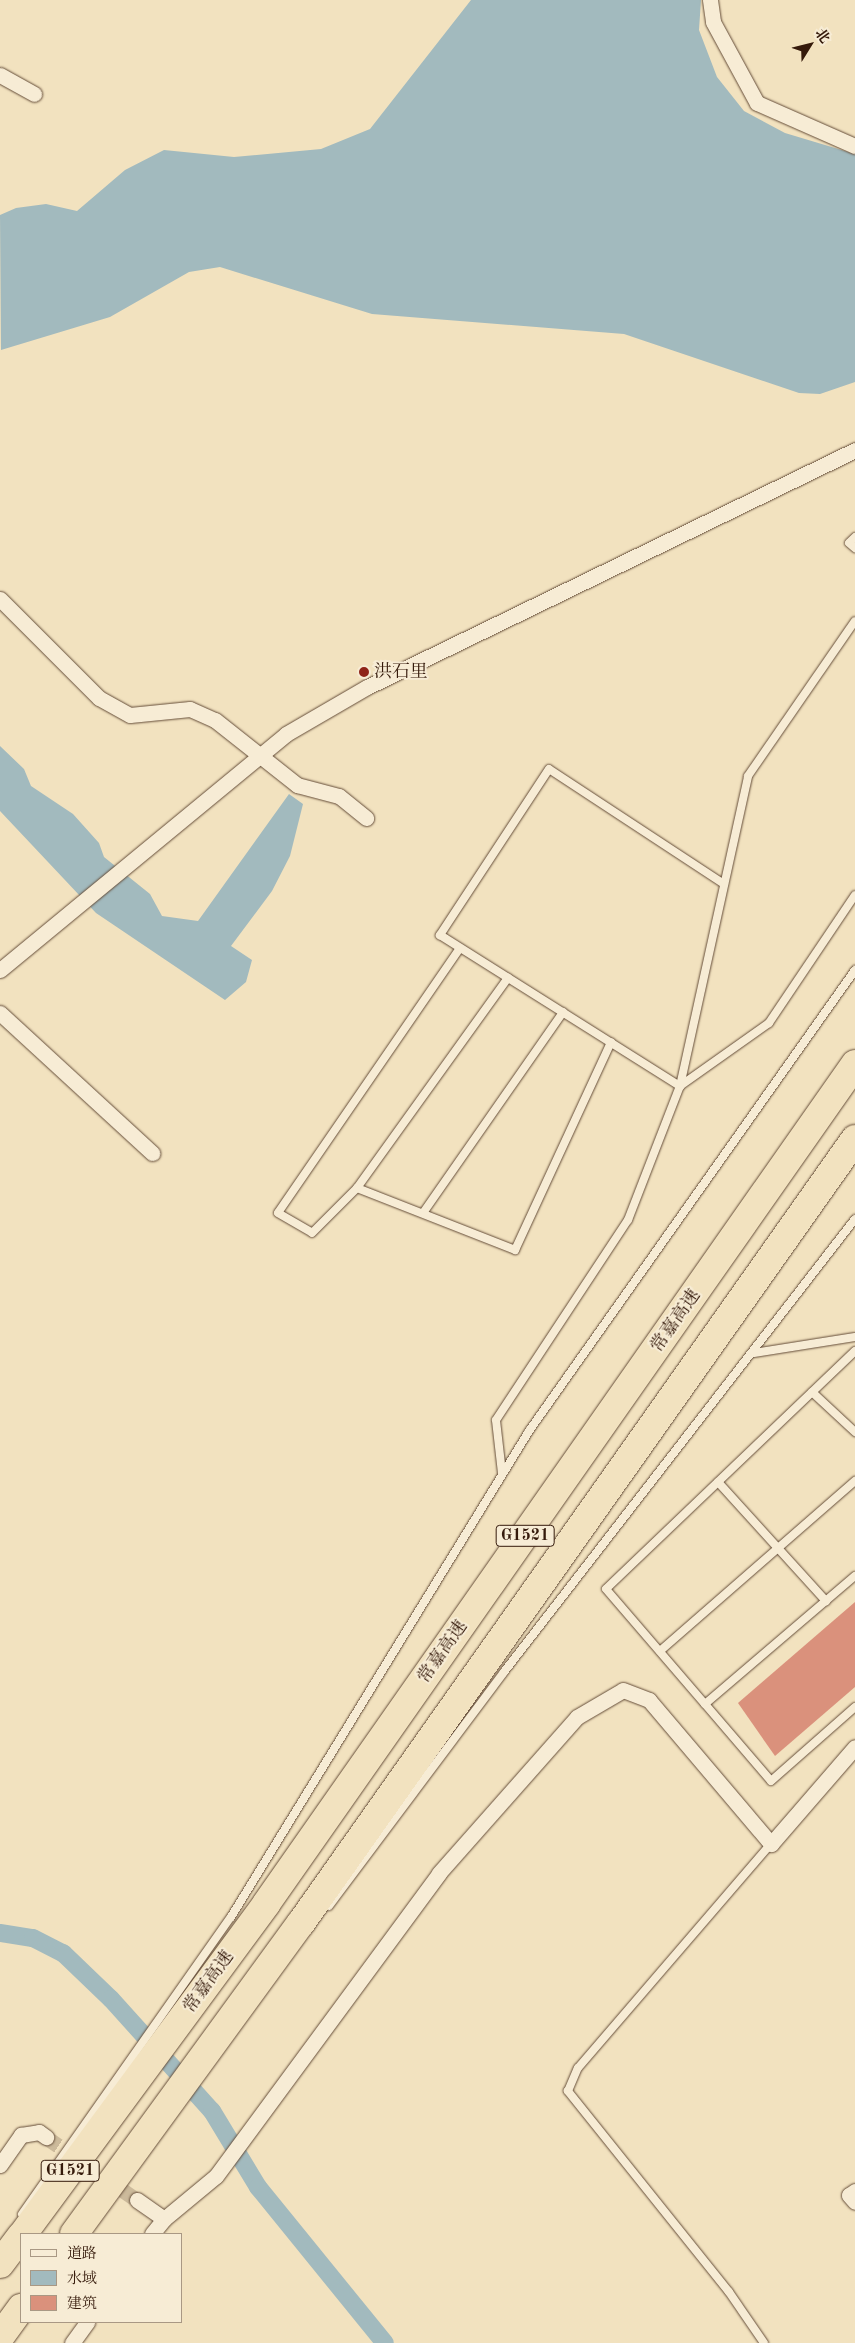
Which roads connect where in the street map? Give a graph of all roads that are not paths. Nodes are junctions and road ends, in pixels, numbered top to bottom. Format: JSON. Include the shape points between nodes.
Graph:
{"nodes":[{"id":1,"x":710,"y":0,"type":"edge"},
{"id":2,"x":0,"y":75,"type":"edge"},
{"id":3,"x":34,"y":94,"type":"dead end"},
{"id":4,"x":855,"y":146,"type":"edge"},
{"id":5,"x":855,"y":450,"type":"edge"},
{"id":6,"x":855,"y":537,"type":"edge"},
{"id":7,"x":855,"y":548,"type":"edge"},
{"id":8,"x":0,"y":599,"type":"edge"},
{"id":9,"x":855,"y":621,"type":"edge"},
{"id":10,"x":259,"y":759,"type":"junction"},
{"id":11,"x":366,"y":818,"type":"dead end"},
{"id":12,"x":724,"y":884,"type":"junction"},
{"id":13,"x":855,"y":895,"type":"edge"},
{"id":14,"x":460,"y":948,"type":"junction"},
{"id":15,"x":0,"y":970,"type":"edge"},
{"id":16,"x":855,"y":970,"type":"edge"},
{"id":17,"x":508,"y":978,"type":"junction"},
{"id":18,"x":562,"y":1012,"type":"junction"},
{"id":19,"x":0,"y":1013,"type":"edge"},
{"id":20,"x":611,"y":1042,"type":"junction"},
{"id":21,"x":855,"y":1064,"type":"edge"},
{"id":22,"x":680,"y":1086,"type":"junction"},
{"id":23,"x":855,"y":1139,"type":"edge"},
{"id":24,"x":152,"y":1153,"type":"dead end"},
{"id":25,"x":357,"y":1188,"type":"junction"},
{"id":26,"x":423,"y":1213,"type":"junction"},
{"id":27,"x":855,"y":1219,"type":"edge"},
{"id":28,"x":855,"y":1337,"type":"edge"},
{"id":29,"x":855,"y":1351,"type":"edge"},
{"id":30,"x":754,"y":1353,"type":"junction"},
{"id":31,"x":812,"y":1392,"type":"junction"},
{"id":32,"x":855,"y":1432,"type":"edge"},
{"id":33,"x":502,"y":1472,"type":"junction"},
{"id":34,"x":855,"y":1481,"type":"edge"},
{"id":35,"x":718,"y":1482,"type":"junction"},
{"id":36,"x":855,"y":1576,"type":"edge"},
{"id":37,"x":826,"y":1601,"type":"junction"},
{"id":38,"x":660,"y":1651,"type":"junction"},
{"id":39,"x":705,"y":1704,"type":"junction"},
{"id":40,"x":855,"y":1707,"type":"edge"},
{"id":41,"x":855,"y":1747,"type":"edge"},
{"id":42,"x":771,"y":1844,"type":"junction"},
{"id":43,"x":322,"y":1915,"type":"dead end"},
{"id":44,"x":292,"y":1953,"type":"dead end"},
{"id":45,"x":180,"y":2006,"type":"junction"},
{"id":46,"x":224,"y":2030,"type":"junction"},
{"id":47,"x":46,"y":2137,"type":"tunnel mouth"},
{"id":48,"x":0,"y":2165,"type":"edge"},
{"id":49,"x":855,"y":2191,"type":"edge"},
{"id":50,"x":137,"y":2200,"type":"tunnel mouth"},
{"id":51,"x":855,"y":2202,"type":"edge"},
{"id":52,"x":164,"y":2219,"type":"junction"},
{"id":53,"x":24,"y":2233,"type":"edge"},
{"id":54,"x":75,"y":2233,"type":"edge"},
{"id":55,"x":153,"y":2233,"type":"edge"},
{"id":56,"x":20,"y":2238,"type":"edge"},
{"id":57,"x":0,"y":2251,"type":"edge"},
{"id":58,"x":0,"y":2264,"type":"edge"},
{"id":59,"x":20,"y":2309,"type":"edge"},
{"id":60,"x":86,"y":2323,"type":"edge"},
{"id":61,"x":0,"y":2337,"type":"edge"},
{"id":62,"x":72,"y":2343,"type":"edge"},
{"id":63,"x":764,"y":2343,"type":"edge"}],
"edges":[{"from":1,"to":4,"type":"street","via":[[713,22],[757,103]]},
{"from":2,"to":3,"type":"street"},
{"from":5,"to":10,"type":"street","via":[[367,687],[286,734]]},
{"from":6,"to":7,"type":"lane","via":[[849,543]]},
{"from":8,"to":10,"type":"street","via":[[99,698],[130,715],[190,709],[215,720]]},
{"from":9,"to":12,"type":"lane","via":[[748,776]]},
{"from":10,"to":11,"type":"street","via":[[297,785],[339,796]]},
{"from":10,"to":15,"type":"street"},
{"from":12,"to":14,"type":"lane","via":[[548,769],[440,935]]},
{"from":12,"to":22,"type":"lane"},
{"from":13,"to":22,"type":"lane","via":[[769,1023]]},
{"from":14,"to":17,"type":"lane"},
{"from":14,"to":25,"type":"lane","via":[[278,1213],[312,1233]]},
{"from":16,"to":33,"type":"lane"},
{"from":17,"to":18,"type":"lane"},
{"from":17,"to":25,"type":"lane"},
{"from":18,"to":20,"type":"lane"},
{"from":18,"to":26,"type":"lane"},
{"from":19,"to":24,"type":"street"},
{"from":20,"to":22,"type":"lane"},
{"from":20,"to":26,"type":"lane","via":[[515,1250]]},
{"from":21,"to":45,"type":"highway","name":"常嘉高速","number":"G1521"},
{"from":22,"to":33,"type":"lane","via":[[628,1220],[496,1420]]},
{"from":23,"to":46,"type":"highway","number":"G1521"},
{"from":25,"to":26,"type":"lane"},
{"from":27,"to":30,"type":"lane"},
{"from":28,"to":30,"type":"lane"},
{"from":29,"to":31,"type":"lane"},
{"from":30,"to":43,"type":"lane","via":[[504,1672]]},
{"from":31,"to":32,"type":"lane"},
{"from":31,"to":35,"type":"lane"},
{"from":33,"to":45,"type":"lane"},
{"from":34,"to":38,"type":"lane"},
{"from":35,"to":37,"type":"lane"},
{"from":35,"to":38,"type":"lane","via":[[606,1589]]},
{"from":36,"to":37,"type":"lane"},
{"from":37,"to":39,"type":"lane"},
{"from":38,"to":39,"type":"lane"},
{"from":39,"to":40,"type":"lane","via":[[771,1781]]},
{"from":41,"to":42,"type":"street"},
{"from":42,"to":52,"type":"street","via":[[649,1700],[623,1690],[576,1717],[439,1873],[216,2176]]},
{"from":42,"to":63,"type":"lane","via":[[578,2068],[568,2091],[729,2292]]},
{"from":44,"to":46,"type":"lane"},
{"from":45,"to":53,"type":"highway","name":"常嘉高速","number":"G1521","via":[[118,2108]]},
{"from":45,"to":57,"type":"lane","via":[[122,2068],[44,2177]]},
{"from":46,"to":54,"type":"highway","number":"G1521"},
{"from":47,"to":48,"type":"street","via":[[39,2132],[22,2135]]},
{"from":49,"to":51,"type":"street","via":[[849,2195]]},
{"from":50,"to":52,"type":"street"},
{"from":52,"to":55,"type":"street"},
{"from":56,"to":58,"type":"highway","name":"常嘉高速","number":"G1521"},
{"from":59,"to":61,"type":"highway"},
{"from":60,"to":62,"type":"street"}]}
